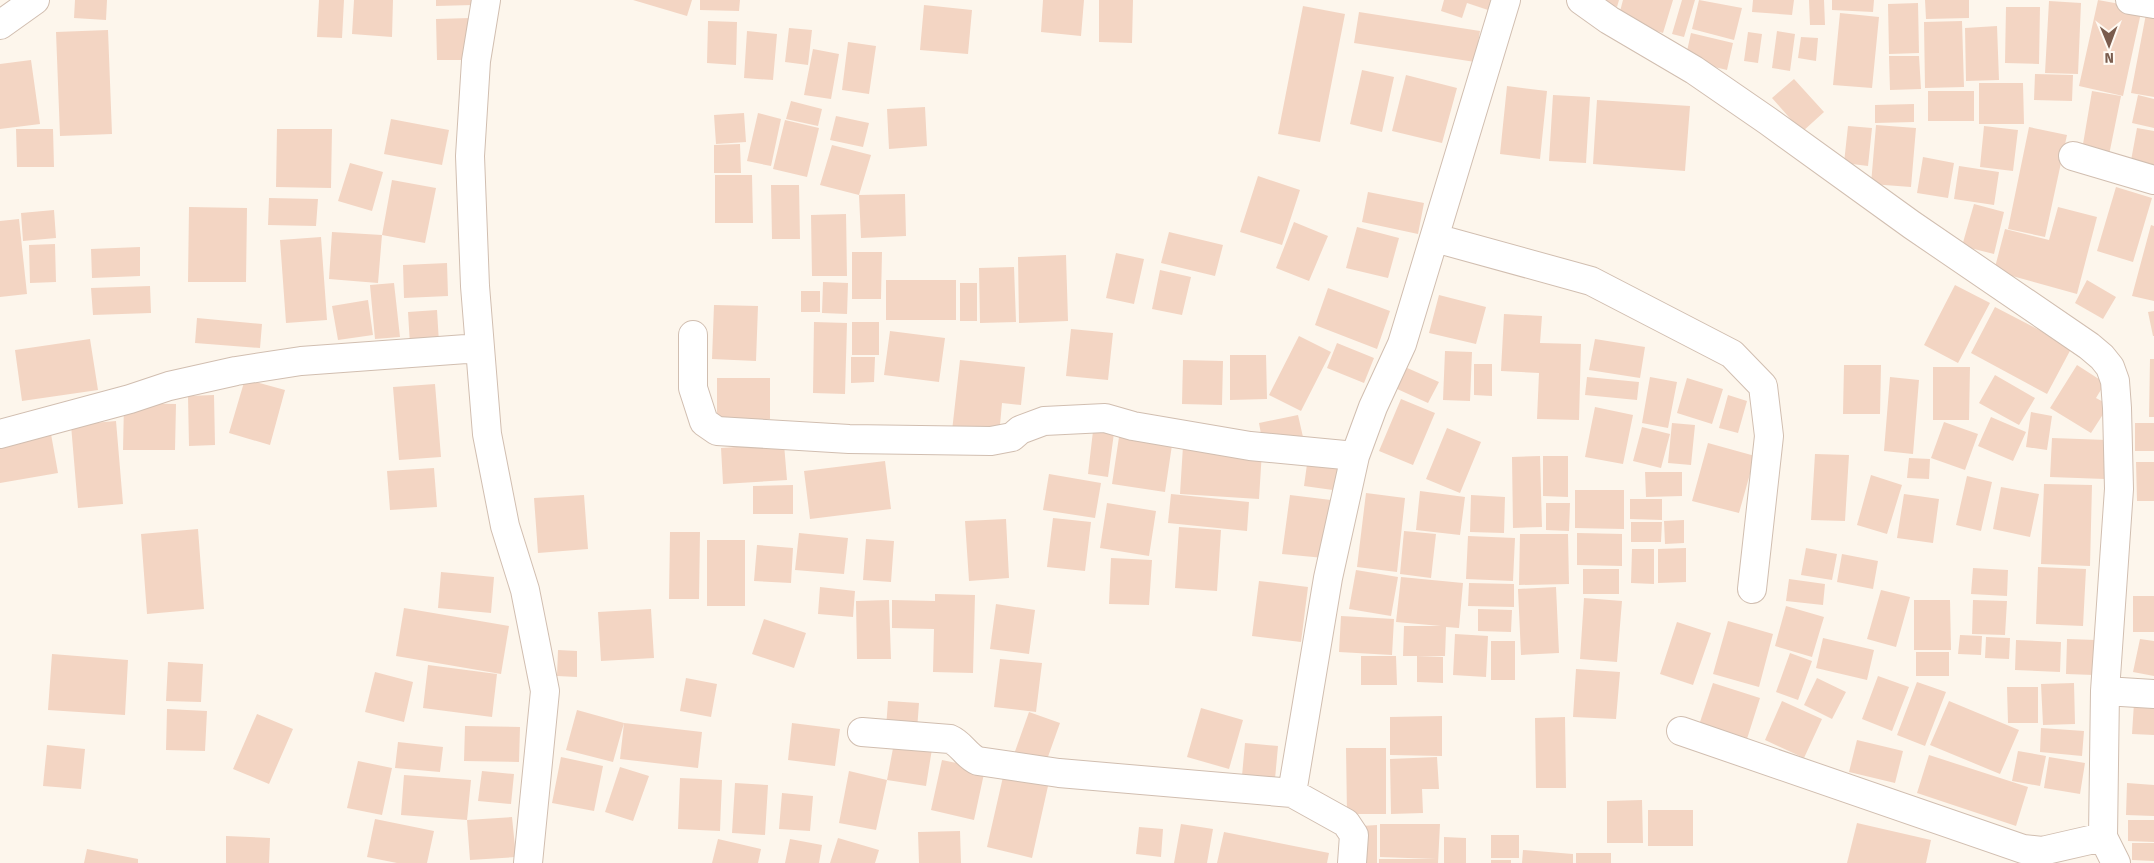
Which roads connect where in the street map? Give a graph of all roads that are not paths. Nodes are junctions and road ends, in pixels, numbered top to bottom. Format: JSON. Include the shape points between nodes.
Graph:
{"nodes":[{"id":1,"x":35,"y":0,"type":"edge"},
{"id":2,"x":486,"y":0,"type":"edge"},
{"id":3,"x":1506,"y":0,"type":"edge"},
{"id":4,"x":1580,"y":0,"type":"edge"},
{"id":5,"x":2130,"y":0,"type":"edge"},
{"id":6,"x":2154,"y":4,"type":"edge"},
{"id":7,"x":0,"y":25,"type":"edge"},
{"id":8,"x":2073,"y":156,"type":"dead end"},
{"id":9,"x":2154,"y":180,"type":"edge"},
{"id":10,"x":1435,"y":238,"type":"junction"},
{"id":11,"x":693,"y":335,"type":"dead end"},
{"id":12,"x":480,"y":348,"type":"junction"},
{"id":13,"x":0,"y":434,"type":"edge"},
{"id":14,"x":1355,"y":456,"type":"junction"},
{"id":15,"x":1752,"y":589,"type":"dead end"},
{"id":16,"x":2105,"y":691,"type":"junction"},
{"id":17,"x":2154,"y":694,"type":"edge"},
{"id":18,"x":1681,"y":731,"type":"dead end"},
{"id":19,"x":862,"y":732,"type":"dead end"},
{"id":20,"x":1292,"y":793,"type":"junction"},
{"id":21,"x":2103,"y":837,"type":"junction"},
{"id":22,"x":528,"y":863,"type":"edge"},
{"id":23,"x":1352,"y":863,"type":"edge"},
{"id":24,"x":2116,"y":863,"type":"edge"}],
"edges":[{"from":1,"to":7,"type":"street"},
{"from":2,"to":12,"type":"street","via":[[476,61],[470,156]]},
{"from":3,"to":10,"type":"street"},
{"from":4,"to":16,"type":"street","via":[[1694,70],[2102,357],[2115,381],[2119,489]]},
{"from":5,"to":6,"type":"street"},
{"from":8,"to":9,"type":"street"},
{"from":10,"to":14,"type":"street","via":[[1402,344]]},
{"from":10,"to":15,"type":"street","via":[[1591,281],[1732,354],[1763,386],[1769,436]]},
{"from":11,"to":14,"type":"street","via":[[693,388],[704,422],[717,431],[849,439],[991,441],[1012,437],[1020,430],[1044,421],[1105,418],[1133,426],[1250,446]]},
{"from":12,"to":13,"type":"street","via":[[302,361],[236,371],[169,386]]},
{"from":12,"to":22,"type":"street","via":[[487,434],[505,526],[526,590],[545,691]]},
{"from":14,"to":20,"type":"street","via":[[1328,578]]},
{"from":16,"to":17,"type":"street"},
{"from":16,"to":21,"type":"street"},
{"from":18,"to":21,"type":"street","via":[[2023,849],[2042,851]]},
{"from":19,"to":20,"type":"street","via":[[950,739],[978,761],[1059,773]]},
{"from":20,"to":23,"type":"street","via":[[1346,823],[1354,835]]},
{"from":21,"to":24,"type":"street"}]}
